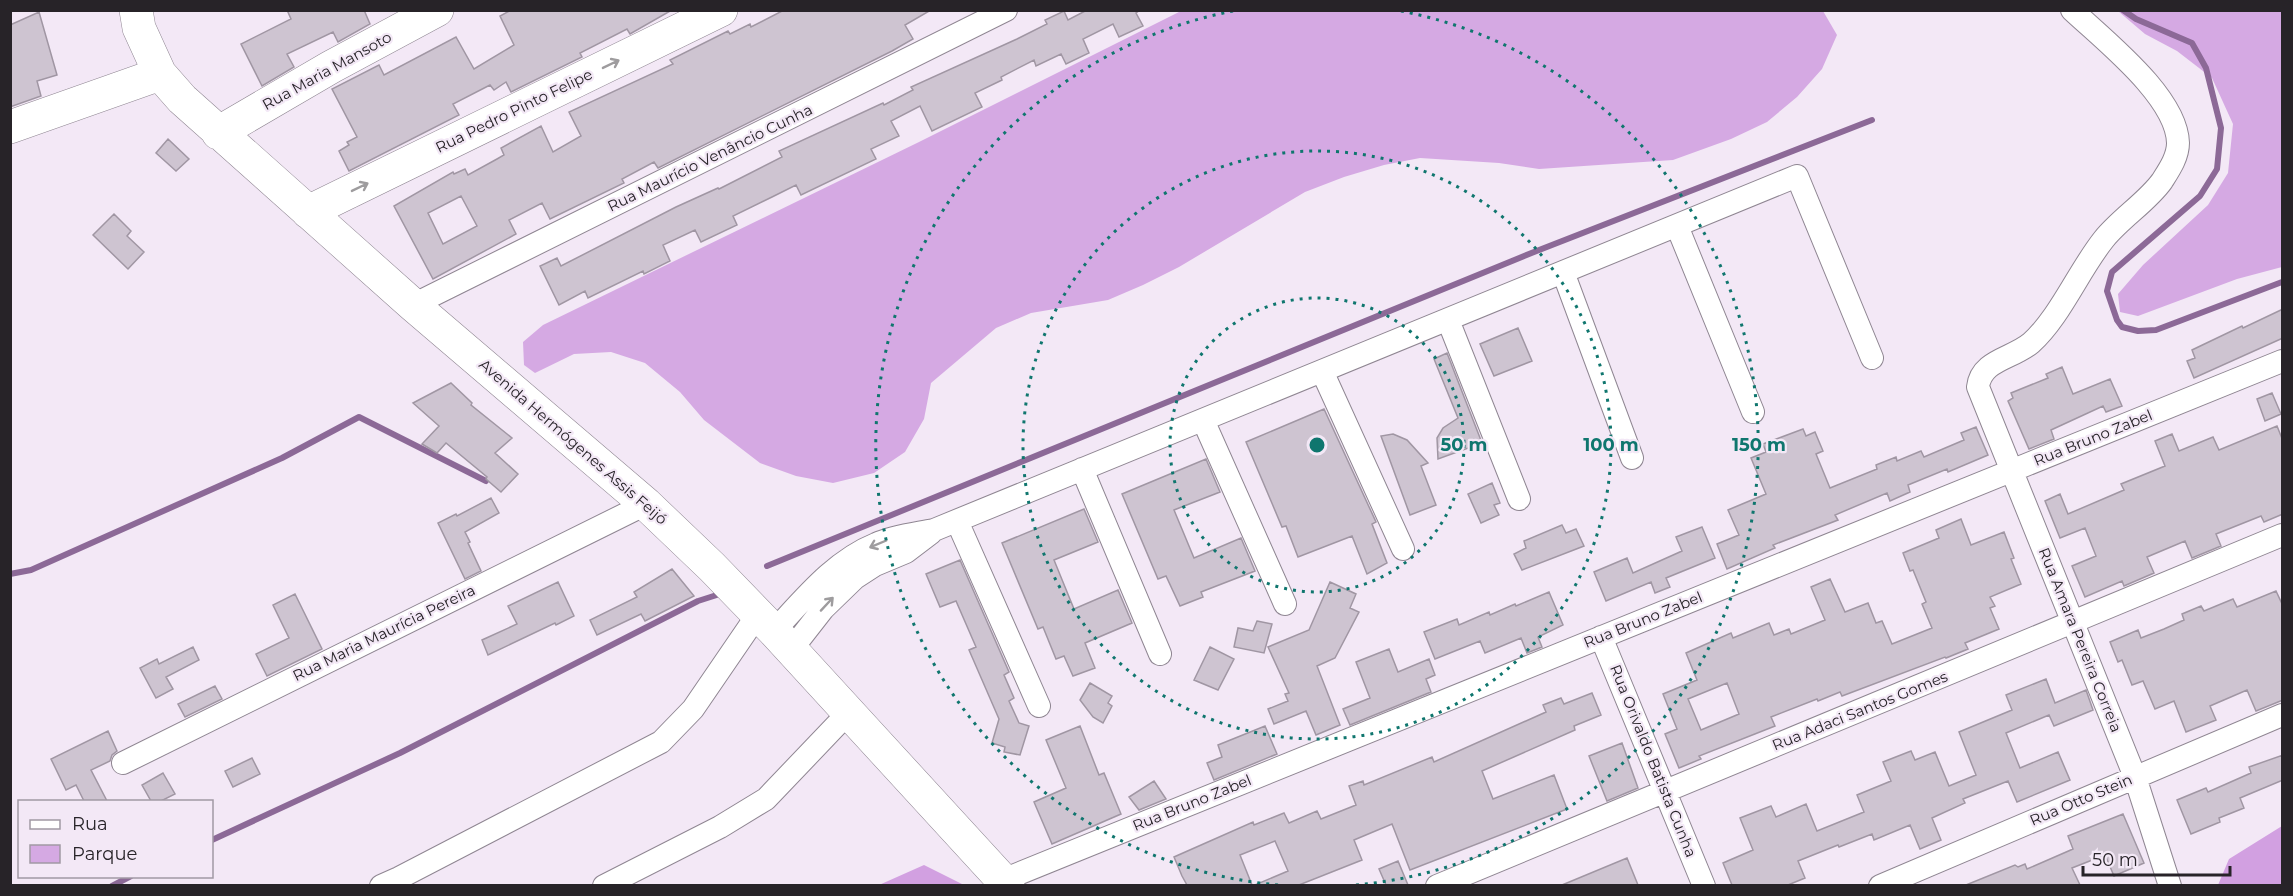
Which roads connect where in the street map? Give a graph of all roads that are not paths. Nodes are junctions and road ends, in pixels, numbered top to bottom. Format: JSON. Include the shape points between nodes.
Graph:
{"nodes":[{"id":1,"x":136,"y":10,"type":"edge"},
{"id":2,"x":437,"y":10,"type":"edge"},
{"id":3,"x":721,"y":10,"type":"edge"},
{"id":4,"x":1006,"y":10,"type":"edge"},
{"id":5,"x":2072,"y":10,"type":"edge"},
{"id":6,"x":160,"y":74,"type":"junction"},
{"id":7,"x":10,"y":127,"type":"edge"},
{"id":8,"x":218,"y":133,"type":"junction"},
{"id":9,"x":308,"y":212,"type":"junction"},
{"id":10,"x":1677,"y":226,"type":"junction"},
{"id":11,"x":1563,"y":272,"type":"junction"},
{"id":12,"x":413,"y":305,"type":"junction"},
{"id":13,"x":1448,"y":320,"type":"junction"},
{"id":14,"x":1872,"y":358,"type":"dead end"},
{"id":15,"x":2283,"y":361,"type":"edge"},
{"id":16,"x":1322,"y":371,"type":"junction"},
{"id":17,"x":1753,"y":412,"type":"dead end"},
{"id":18,"x":1203,"y":420,"type":"junction"},
{"id":19,"x":1632,"y":458,"type":"dead end"},
{"id":20,"x":1083,"y":469,"type":"junction"},
{"id":21,"x":2010,"y":471,"type":"junction"},
{"id":22,"x":1519,"y":499,"type":"dead end"},
{"id":23,"x":646,"y":504,"type":"junction"},
{"id":24,"x":957,"y":521,"type":"junction"},
{"id":25,"x":2283,"y":535,"type":"edge"},
{"id":26,"x":1403,"y":549,"type":"dead end"},
{"id":27,"x":1285,"y":604,"type":"dead end"},
{"id":28,"x":2073,"y":623,"type":"junction"},
{"id":29,"x":774,"y":632,"type":"junction"},
{"id":30,"x":1601,"y":637,"type":"junction"},
{"id":31,"x":1160,"y":654,"type":"dead end"},
{"id":32,"x":1039,"y":706,"type":"dead end"},
{"id":33,"x":849,"y":712,"type":"junction"},
{"id":34,"x":2283,"y":715,"type":"edge"},
{"id":35,"x":123,"y":763,"type":"dead end"},
{"id":36,"x":2135,"y":777,"type":"junction"},
{"id":37,"x":1665,"y":791,"type":"junction"},
{"id":38,"x":1005,"y":883,"type":"edge"},
{"id":39,"x":381,"y":885,"type":"edge"},
{"id":40,"x":604,"y":885,"type":"edge"},
{"id":41,"x":1437,"y":885,"type":"edge"},
{"id":42,"x":1704,"y":885,"type":"edge"},
{"id":43,"x":1880,"y":885,"type":"edge"},
{"id":44,"x":2170,"y":885,"type":"edge"}],
"edges":[{"from":1,"to":6,"type":"main road","name":"Avenida Hermógenes Assis Feijó","via":[[139,28]]},
{"from":2,"to":8,"type":"main road","name":"Rua Maria Mansoto"},
{"from":9,"to":3,"type":"main road","name":"Rua Pedro Pinto Felipe","one_way":true},
{"from":4,"to":12,"type":"street","name":"Rua Maurício Venâncio Cunha"},
{"from":5,"to":21,"type":"street","name":"Rua Amara Pereira Correia","via":[[2163,102],[2174,123],[2178,144],[2174,162],[2161,183],[2104,240],[2045,328],[2019,352],[1986,367],[1979,376],[1981,397]]},
{"from":6,"to":7,"type":"main road"},
{"from":6,"to":8,"type":"main road","name":"Avenida Hermógenes Assis Feijó"},
{"from":8,"to":9,"type":"main road","name":"Avenida Hermógenes Assis Feijó"},
{"from":9,"to":12,"type":"main road","name":"Avenida Hermógenes Assis Feijó"},
{"from":10,"to":11,"type":"street"},
{"from":10,"to":14,"type":"street","via":[[1797,176]]},
{"from":10,"to":17,"type":"street"},
{"from":11,"to":13,"type":"street"},
{"from":11,"to":19,"type":"street"},
{"from":12,"to":23,"type":"main road","name":"Avenida Hermógenes Assis Feijó"},
{"from":13,"to":16,"type":"street"},
{"from":13,"to":22,"type":"street"},
{"from":15,"to":21,"type":"street","name":"Rua Bruno Zabel"},
{"from":16,"to":18,"type":"street"},
{"from":16,"to":26,"type":"street"},
{"from":18,"to":20,"type":"street"},
{"from":18,"to":27,"type":"street"},
{"from":20,"to":24,"type":"street"},
{"from":20,"to":31,"type":"street"},
{"from":21,"to":28,"type":"street","name":"Rua Amara Pereira Correia"},
{"from":21,"to":30,"type":"street","name":"Rua Bruno Zabel"},
{"from":23,"to":29,"type":"main road","name":"Avenida Hermógenes Assis Feijó"},
{"from":23,"to":35,"type":"street","name":"Rua Maria Maurícia Pereira"},
{"from":24,"to":29,"type":"street","via":[[874,544],[823,579]]},
{"from":24,"to":32,"type":"street"},
{"from":25,"to":28,"type":"street","name":"Rua Adaci Santos Gomes"},
{"from":28,"to":36,"type":"street","name":"Rua Amara Pereira Correia"},
{"from":28,"to":37,"type":"street","name":"Rua Adaci Santos Gomes"},
{"from":29,"to":33,"type":"main road","name":"Avenida Hermógenes Assis Feijó"},
{"from":29,"to":39,"type":"street","via":[[661,741]]},
{"from":30,"to":37,"type":"street","name":"Rua Orivaldo Batista Cunha"},
{"from":30,"to":38,"type":"street","name":"Rua Bruno Zabel"},
{"from":33,"to":38,"type":"main road","name":"Avenida Hermógenes Assis Feijó"},
{"from":33,"to":40,"type":"street","via":[[766,799],[720,827]]},
{"from":34,"to":36,"type":"street","name":"Rua Otto Stein"},
{"from":36,"to":43,"type":"street","name":"Rua Otto Stein"},
{"from":36,"to":44,"type":"street","name":"Rua Amara Pereira Correia"},
{"from":37,"to":41,"type":"street","name":"Rua Adaci Santos Gomes"},
{"from":37,"to":42,"type":"street","name":"Rua Orivaldo Batista Cunha"}]}
